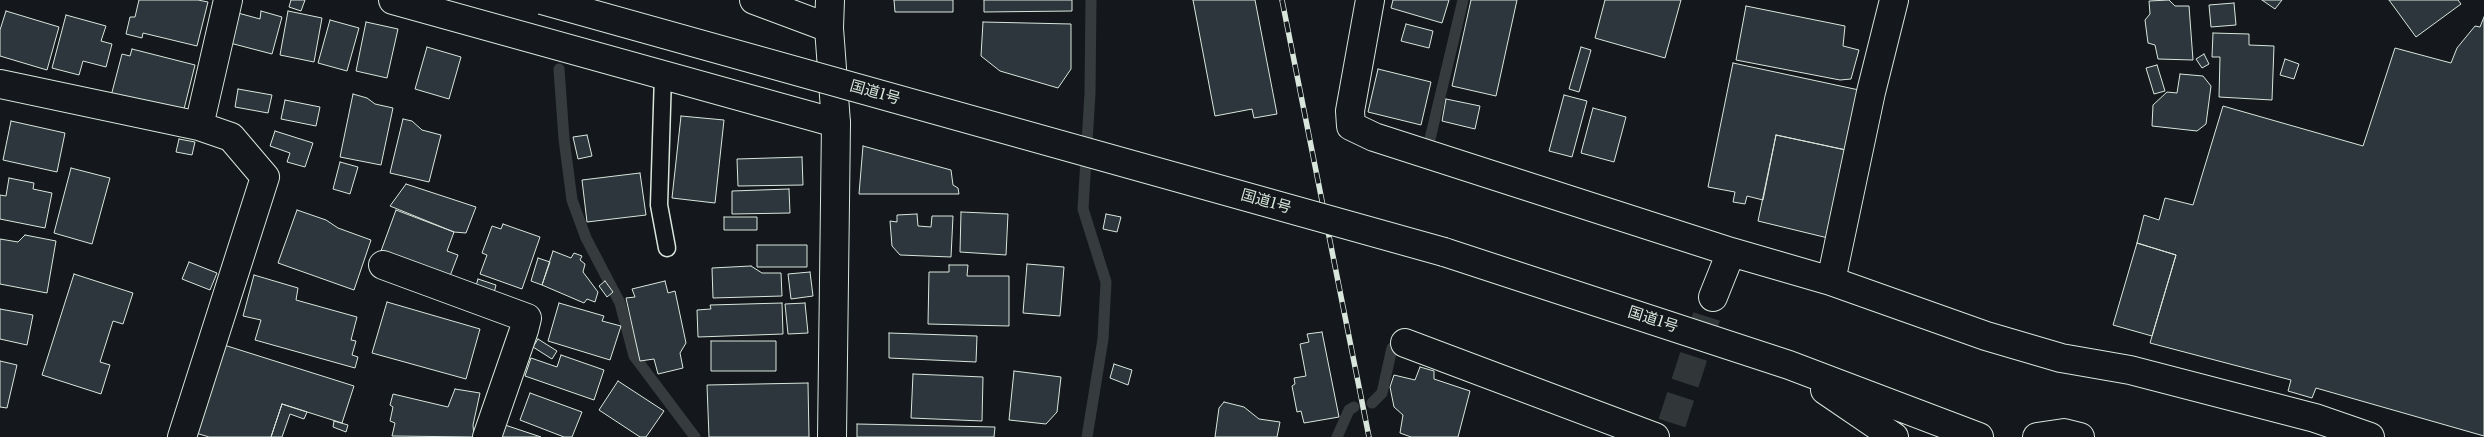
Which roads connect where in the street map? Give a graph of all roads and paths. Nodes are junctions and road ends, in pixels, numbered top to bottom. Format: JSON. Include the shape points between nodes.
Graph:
{"nodes":[{"id":1,"x":228,"y":0,"type":"edge"},
{"id":2,"x":393,"y":0,"type":"edge"},
{"id":3,"x":542,"y":0,"type":"edge"},
{"id":4,"x":754,"y":0,"type":"edge"},
{"id":5,"x":830,"y":0,"type":"edge"},
{"id":6,"x":1370,"y":0,"type":"edge"},
{"id":7,"x":1894,"y":0,"type":"edge"},
{"id":8,"x":829,"y":28,"type":"junction"},
{"id":9,"x":663,"y":75,"type":"junction"},
{"id":10,"x":0,"y":84,"type":"edge"},
{"id":11,"x":836,"y":123,"type":"junction"},
{"id":12,"x":199,"y":126,"type":"junction"},
{"id":13,"x":667,"y":248,"type":"dead end"},
{"id":14,"x":1731,"y":252,"type":"junction"},
{"id":15,"x":383,"y":265,"type":"dead end"},
{"id":16,"x":1831,"y":282,"type":"junction"},
{"id":17,"x":1713,"y":297,"type":"tunnel mouth"},
{"id":18,"x":1405,"y":343,"type":"dead end"},
{"id":19,"x":1789,"y":365,"type":"junction"},
{"id":20,"x":1666,"y":432,"type":"edge"},
{"id":21,"x":182,"y":437,"type":"edge"},
{"id":22,"x":487,"y":437,"type":"edge"},
{"id":23,"x":832,"y":437,"type":"edge"},
{"id":24,"x":1894,"y":437,"type":"edge"},
{"id":25,"x":1979,"y":437,"type":"edge"},
{"id":26,"x":2037,"y":437,"type":"edge"},
{"id":27,"x":2080,"y":437,"type":"edge"},
{"id":28,"x":2370,"y":437,"type":"edge"}],
"edges":[{"from":1,"to":12,"type":"main road"},
{"from":2,"to":9,"type":"main road"},
{"from":3,"to":19,"type":"main road","name":"国道1号","bridge":true,"via":[[1444,252]]},
{"from":4,"to":8,"type":"main road"},
{"from":5,"to":8,"type":"main road"},
{"from":6,"to":14,"type":"main road","via":[[1350,111],[1351,126],[1374,137]]},
{"from":7,"to":16,"type":"main road"},
{"from":8,"to":11,"type":"main road"},
{"from":9,"to":11,"type":"main road"},
{"from":9,"to":13,"type":"lane","via":[[659,205]]},
{"from":10,"to":12,"type":"main road"},
{"from":11,"to":23,"type":"main road"},
{"from":12,"to":21,"type":"main road","via":[[231,137],[265,177]]},
{"from":14,"to":16,"type":"main road"},
{"from":14,"to":17,"type":"main road"},
{"from":15,"to":22,"type":"main road","via":[[527,318]]},
{"from":16,"to":28,"type":"main road","via":[[1986,336],[2052,355],[2139,372],[2315,418]]},
{"from":18,"to":20,"type":"main road"},
{"from":19,"to":24,"type":"main road"},
{"from":19,"to":25,"type":"main road","name":"国道1号"},
{"from":26,"to":27,"type":"main road","via":[[2064,433]]}]}
